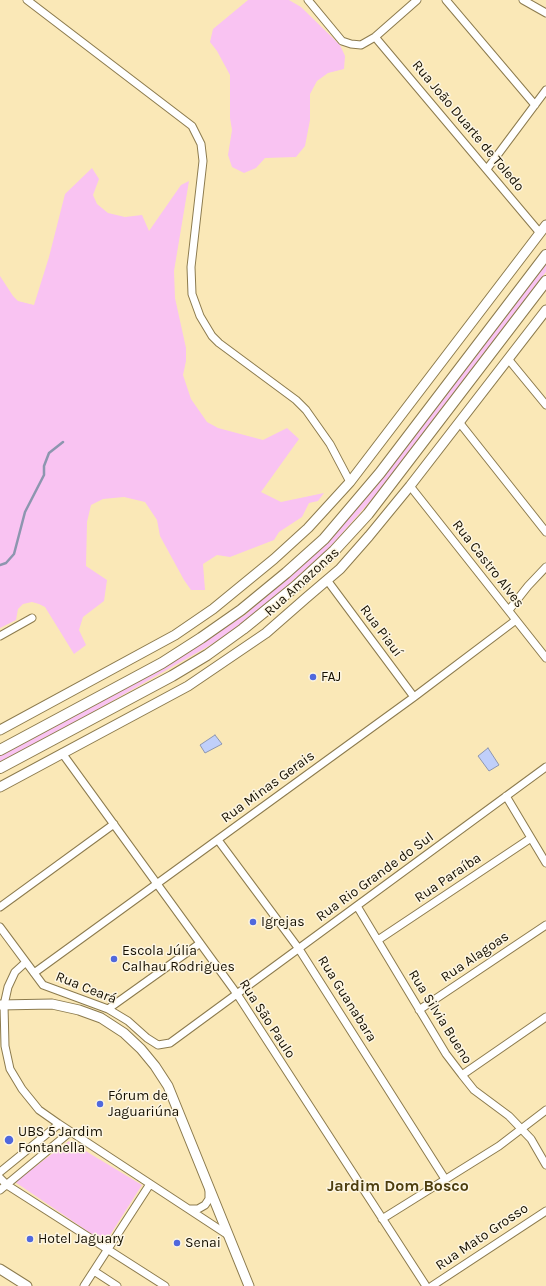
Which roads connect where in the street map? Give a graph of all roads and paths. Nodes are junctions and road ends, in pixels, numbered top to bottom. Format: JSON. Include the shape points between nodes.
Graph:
{"nodes":[{"id":1,"x":27,"y":0,"type":"edge"},
{"id":2,"x":308,"y":0,"type":"edge"},
{"id":3,"x":417,"y":0,"type":"edge"},
{"id":4,"x":446,"y":0,"type":"edge"},
{"id":5,"x":523,"y":0,"type":"edge"},
{"id":6,"x":546,"y":13,"type":"edge"},
{"id":7,"x":375,"y":37,"type":"junction"},
{"id":8,"x":546,"y":90,"type":"edge"},
{"id":9,"x":535,"y":104,"type":"junction"},
{"id":10,"x":487,"y":169,"type":"junction"},
{"id":11,"x":546,"y":225,"type":"edge"},
{"id":12,"x":540,"y":233,"type":"junction"},
{"id":13,"x":546,"y":255,"type":"edge"},
{"id":14,"x":546,"y":281,"type":"edge"},
{"id":15,"x":546,"y":310,"type":"edge"},
{"id":16,"x":509,"y":360,"type":"junction"},
{"id":17,"x":546,"y":404,"type":"edge"},
{"id":18,"x":459,"y":422,"type":"junction"},
{"id":19,"x":350,"y":482,"type":"junction"},
{"id":20,"x":410,"y":486,"type":"junction"},
{"id":21,"x":546,"y":532,"type":"edge"},
{"id":22,"x":546,"y":567,"type":"edge"},
{"id":23,"x":327,"y":580,"type":"junction"},
{"id":24,"x":509,"y":610,"type":"junction"},
{"id":25,"x":32,"y":618,"type":"dead end"},
{"id":26,"x":516,"y":620,"type":"junction"},
{"id":27,"x":0,"y":636,"type":"edge"},
{"id":28,"x":545,"y":655,"type":"edge"},
{"id":29,"x":414,"y":697,"type":"junction"},
{"id":30,"x":0,"y":730,"type":"edge"},
{"id":31,"x":0,"y":750,"type":"edge"},
{"id":32,"x":62,"y":753,"type":"junction"},
{"id":33,"x":546,"y":767,"type":"edge"},
{"id":34,"x":0,"y":768,"type":"edge"},
{"id":35,"x":0,"y":787,"type":"edge"},
{"id":36,"x":506,"y":796,"type":"junction"},
{"id":37,"x":114,"y":824,"type":"junction"},
{"id":38,"x":531,"y":838,"type":"junction"},
{"id":39,"x":218,"y":840,"type":"junction"},
{"id":40,"x":546,"y":862,"type":"edge"},
{"id":41,"x":157,"y":884,"type":"junction"},
{"id":42,"x":357,"y":906,"type":"junction"},
{"id":43,"x":0,"y":907,"type":"edge"},
{"id":44,"x":546,"y":925,"type":"edge"},
{"id":45,"x":0,"y":927,"type":"edge"},
{"id":46,"x":378,"y":940,"type":"junction"},
{"id":47,"x":199,"y":944,"type":"junction"},
{"id":48,"x":299,"y":948,"type":"junction"},
{"id":49,"x":26,"y":962,"type":"junction"},
{"id":50,"x":34,"y":973,"type":"junction"},
{"id":51,"x":237,"y":994,"type":"junction"},
{"id":52,"x":2,"y":1005,"type":"edge"},
{"id":53,"x":108,"y":1009,"type":"junction"},
{"id":54,"x":419,"y":1010,"type":"junction"},
{"id":55,"x":546,"y":1017,"type":"edge"},
{"id":56,"x":158,"y":1045,"type":"joint"},
{"id":57,"x":462,"y":1076,"type":"junction"},
{"id":58,"x":546,"y":1110,"type":"edge"},
{"id":59,"x":59,"y":1124,"type":"junction"},
{"id":60,"x":521,"y":1129,"type":"junction"},
{"id":61,"x":70,"y":1132,"type":"junction"},
{"id":62,"x":546,"y":1165,"type":"edge"},
{"id":63,"x":0,"y":1172,"type":"edge"},
{"id":64,"x":0,"y":1178,"type":"edge"},
{"id":65,"x":445,"y":1179,"type":"junction"},
{"id":66,"x":150,"y":1184,"type":"junction"},
{"id":67,"x":7,"y":1185,"type":"junction"},
{"id":68,"x":209,"y":1186,"type":"junction"},
{"id":69,"x":0,"y":1190,"type":"edge"},
{"id":70,"x":189,"y":1209,"type":"junction"},
{"id":71,"x":546,"y":1211,"type":"edge"},
{"id":72,"x":382,"y":1219,"type":"junction"},
{"id":73,"x":228,"y":1235,"type":"junction"},
{"id":74,"x":108,"y":1249,"type":"junction"},
{"id":75,"x":0,"y":1269,"type":"edge"},
{"id":76,"x":94,"y":1271,"type":"junction"},
{"id":77,"x":27,"y":1286,"type":"edge"},
{"id":78,"x":84,"y":1286,"type":"edge"},
{"id":79,"x":118,"y":1286,"type":"edge"},
{"id":80,"x":165,"y":1286,"type":"edge"},
{"id":81,"x":249,"y":1286,"type":"edge"},
{"id":82,"x":426,"y":1286,"type":"edge"},
{"id":83,"x":432,"y":1286,"type":"edge"}],
"edges":[{"from":1,"to":19,"type":"street","via":[[192,126],[201,144],[203,161],[191,267],[192,294],[200,316],[219,343],[306,410],[330,444]]},
{"from":2,"to":7,"type":"street","via":[[342,41],[361,44]]},
{"from":3,"to":7,"type":"street"},
{"from":4,"to":9,"type":"street"},
{"from":5,"to":6,"type":"street"},
{"from":7,"to":10,"type":"street","name":"Rua João Duarte de Toledo"},
{"from":8,"to":9,"type":"street"},
{"from":9,"to":10,"type":"street"},
{"from":10,"to":12,"type":"street","name":"Rua João Duarte de Toledo"},
{"from":11,"to":12,"type":"street"},
{"from":12,"to":19,"type":"street"},
{"from":13,"to":31,"type":"main road","via":[[376,478],[324,539],[286,574],[201,638]]},
{"from":14,"to":34,"type":"main road","via":[[368,514],[296,586],[243,629],[172,676]]},
{"from":15,"to":16,"type":"street","name":"Rua Amazonas"},
{"from":16,"to":17,"type":"street"},
{"from":16,"to":18,"type":"street","name":"Rua Amazonas"},
{"from":18,"to":20,"type":"street","name":"Rua Amazonas"},
{"from":18,"to":21,"type":"street"},
{"from":19,"to":30,"type":"street","via":[[308,528],[274,560],[213,609],[174,635]]},
{"from":20,"to":23,"type":"street","name":"Rua Amazonas","via":[[369,536]]},
{"from":20,"to":24,"type":"street","name":"Rua Castro Alves"},
{"from":22,"to":24,"type":"street"},
{"from":23,"to":29,"type":"street","name":"Rua Piauí"},
{"from":23,"to":32,"type":"street","name":"Rua Amazonas","via":[[266,633],[188,686]]},
{"from":24,"to":26,"type":"street","name":"Rua Castro Alves"},
{"from":25,"to":27,"type":"street"},
{"from":26,"to":28,"type":"street","name":"Rua Castro Alves"},
{"from":26,"to":29,"type":"street","name":"Rua Minas Gerais"},
{"from":29,"to":39,"type":"street","name":"Rua Minas Gerais"},
{"from":32,"to":35,"type":"street","name":"Rua Amazonas"},
{"from":32,"to":37,"type":"street","name":"Rua São Paulo"},
{"from":33,"to":36,"type":"street","name":"Rua Rio Grande do Sul"},
{"from":36,"to":38,"type":"street"},
{"from":36,"to":42,"type":"street","name":"Rua Rio Grande do Sul"},
{"from":37,"to":41,"type":"street","name":"Rua São Paulo"},
{"from":37,"to":43,"type":"street"},
{"from":38,"to":40,"type":"street"},
{"from":38,"to":46,"type":"street","name":"Rua Paraíba"},
{"from":39,"to":41,"type":"street","name":"Rua Minas Gerais"},
{"from":39,"to":48,"type":"street","name":"Rua Guanabara"},
{"from":41,"to":47,"type":"street","name":"Rua São Paulo"},
{"from":41,"to":50,"type":"street","name":"Rua Minas Gerais"},
{"from":42,"to":46,"type":"street","name":"Rua Silvia Bueno"},
{"from":42,"to":48,"type":"street","name":"Rua Rio Grande do Sul"},
{"from":44,"to":54,"type":"street","name":"Rua Alagoas"},
{"from":45,"to":49,"type":"street","name":"Rua Ceará"},
{"from":46,"to":54,"type":"street","name":"Rua Silvia Bueno"},
{"from":47,"to":51,"type":"street","name":"Rua São Paulo"},
{"from":47,"to":53,"type":"street"},
{"from":48,"to":51,"type":"street","name":"Rua Rio Grande do Sul"},
{"from":48,"to":65,"type":"street","name":"Rua Guanabara"},
{"from":49,"to":50,"type":"street","name":"Rua Ceará"},
{"from":49,"to":52,"type":"street","via":[[15,972]]},
{"from":50,"to":53,"type":"street","name":"Rua Ceará","via":[[43,985]]},
{"from":51,"to":56,"type":"street","name":"Rua Rio Grande do Sul","via":[[170,1043]]},
{"from":51,"to":72,"type":"street","name":"Rua São Paulo"},
{"from":52,"to":59,"type":"street","via":[[5,1046],[10,1069],[39,1110]]},
{"from":52,"to":68,"type":"street","via":[[52,1004],[101,1018],[124,1033],[141,1049],[168,1086]]},
{"from":53,"to":56,"type":"street","name":"Rua Ceará"},
{"from":54,"to":57,"type":"street","name":"Rua Silvia Bueno"},
{"from":55,"to":57,"type":"street"},
{"from":57,"to":60,"type":"street","name":"Rua Silvia Bueno","via":[[474,1090],[509,1116]]},
{"from":58,"to":60,"type":"street"},
{"from":59,"to":61,"type":"street"},
{"from":59,"to":63,"type":"street"},
{"from":60,"to":62,"type":"street","name":"Rua Silvia Bueno","via":[[531,1139]]},
{"from":60,"to":65,"type":"street","via":[[499,1146]]},
{"from":61,"to":66,"type":"street"},
{"from":61,"to":67,"type":"street"},
{"from":64,"to":67,"type":"street"},
{"from":65,"to":72,"type":"street"},
{"from":66,"to":70,"type":"street"},
{"from":66,"to":74,"type":"street"},
{"from":67,"to":69,"type":"street"},
{"from":67,"to":74,"type":"street"},
{"from":68,"to":70,"type":"street","via":[[209,1199],[205,1205],[198,1209]]},
{"from":68,"to":73,"type":"street"},
{"from":70,"to":73,"type":"street"},
{"from":71,"to":83,"type":"street","name":"Rua Mato Grosso"},
{"from":72,"to":82,"type":"street","name":"Rua São Paulo"},
{"from":73,"to":81,"type":"street"},
{"from":74,"to":76,"type":"street"},
{"from":74,"to":80,"type":"street"},
{"from":75,"to":77,"type":"street"},
{"from":76,"to":78,"type":"street"},
{"from":76,"to":79,"type":"street"}]}
